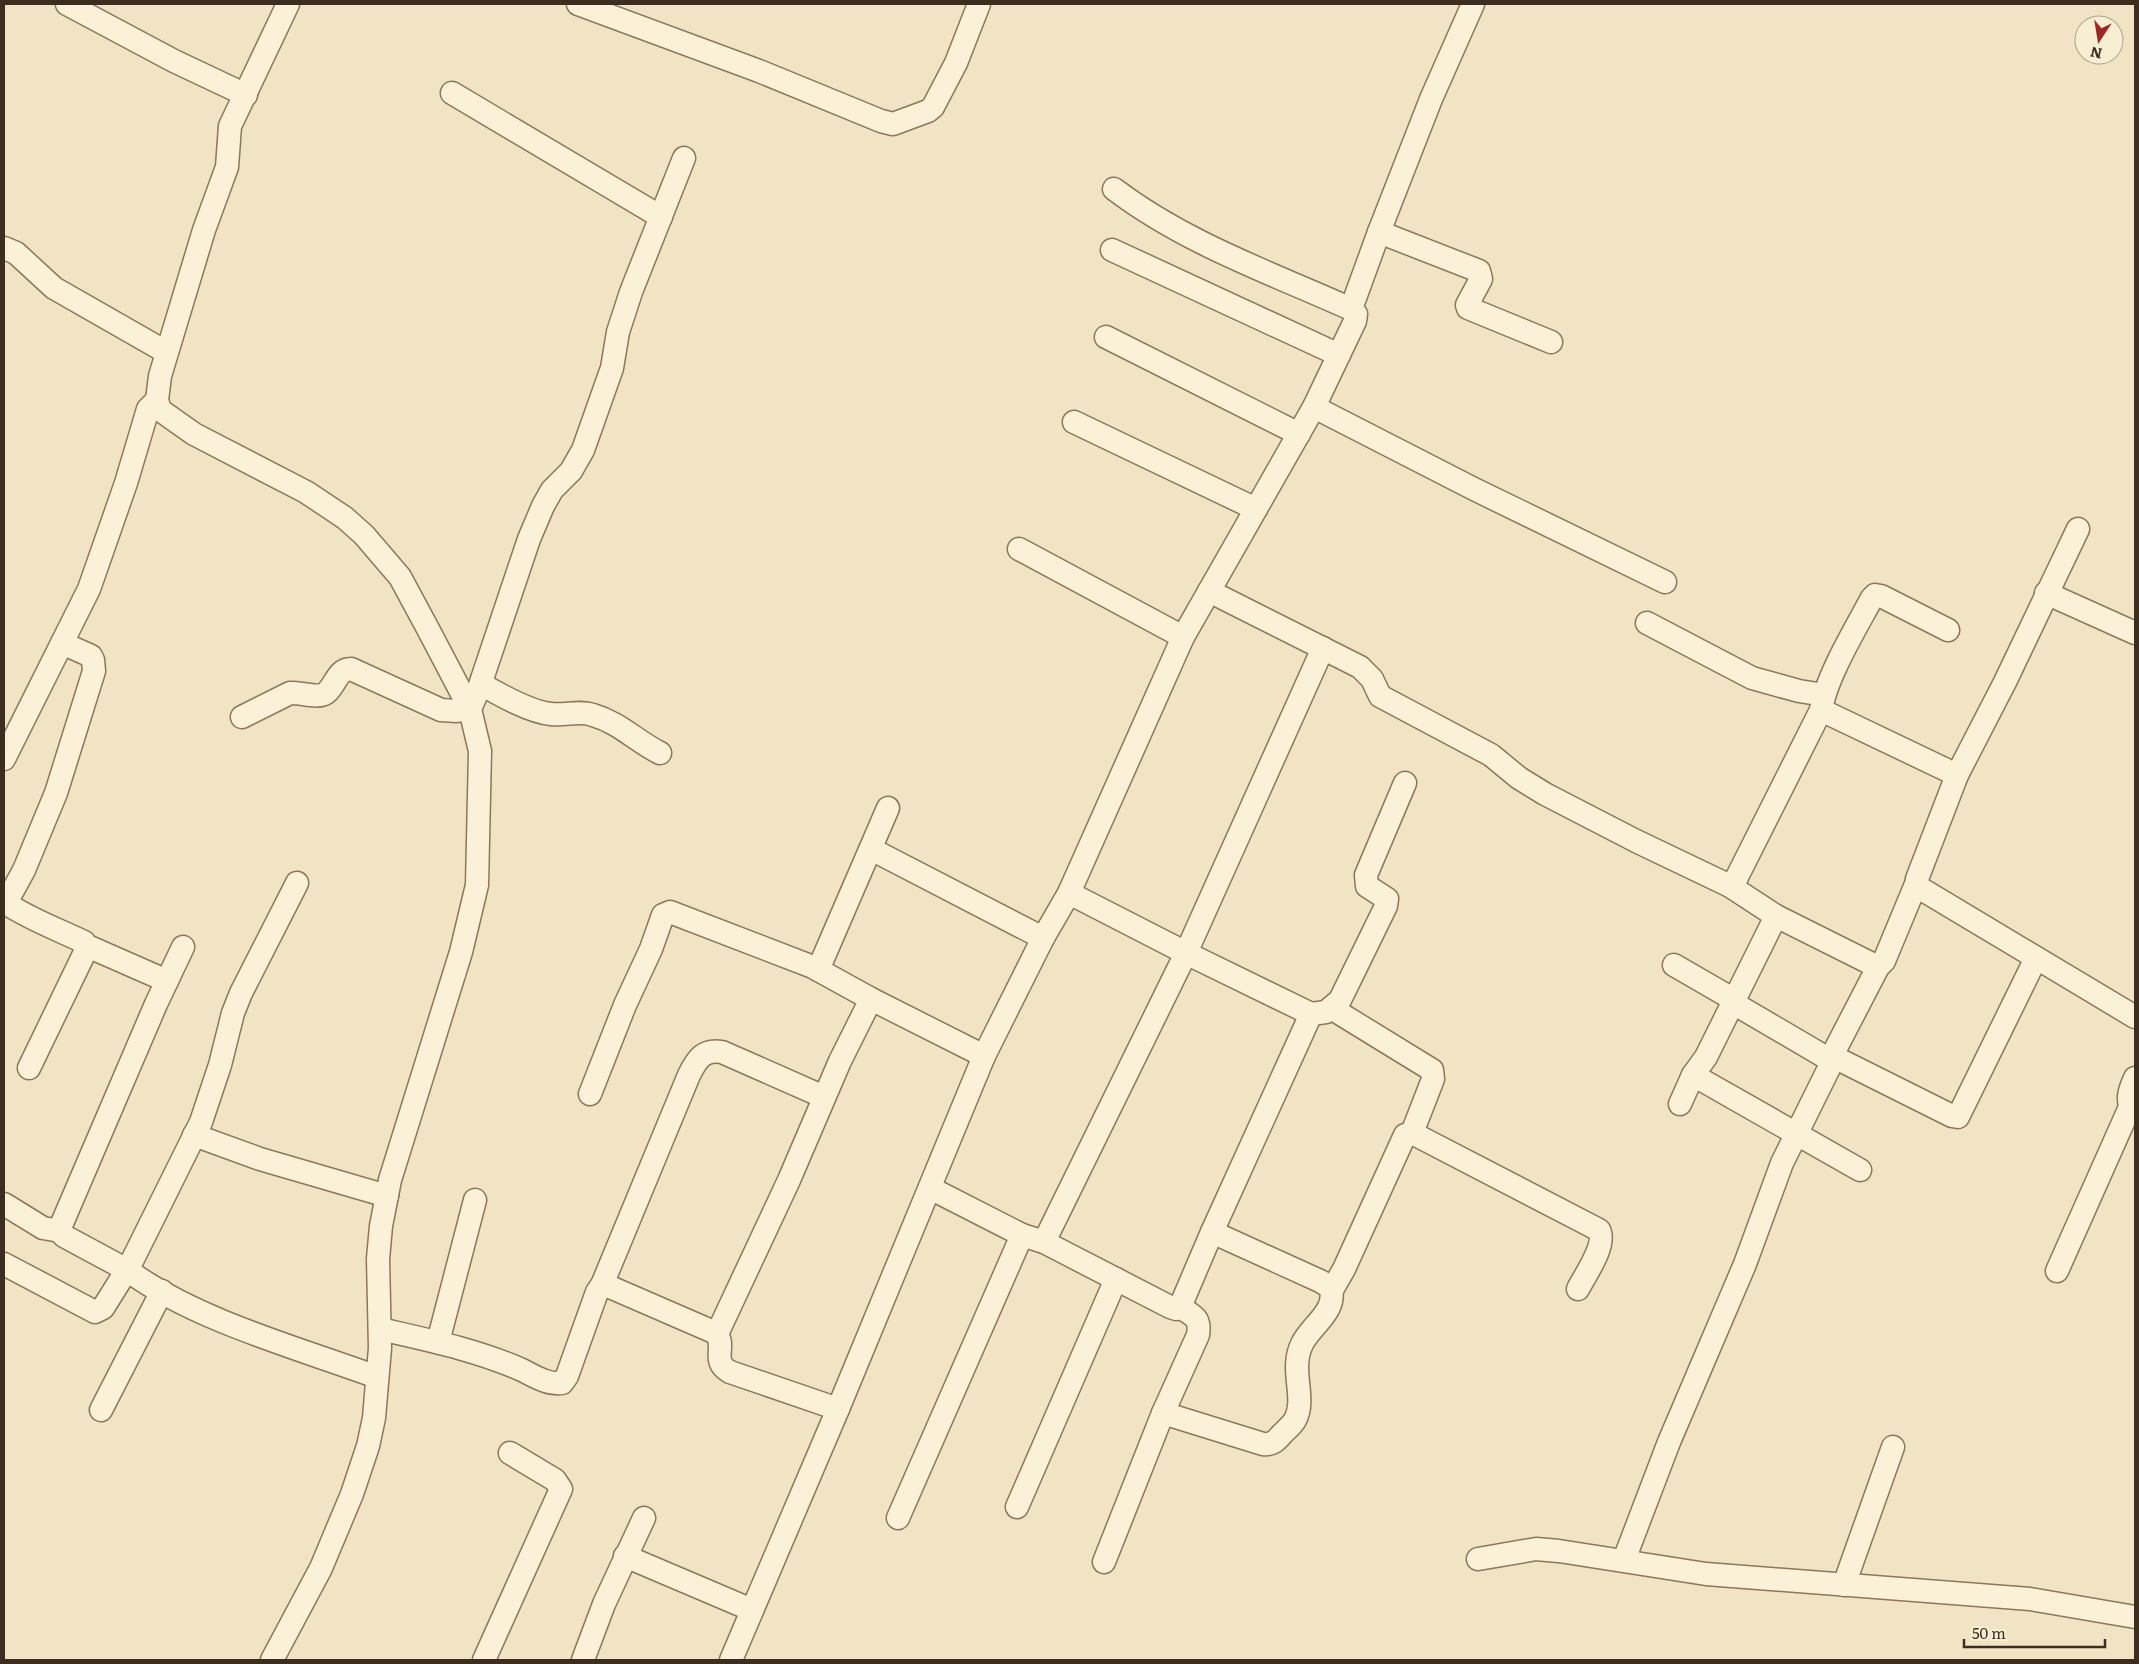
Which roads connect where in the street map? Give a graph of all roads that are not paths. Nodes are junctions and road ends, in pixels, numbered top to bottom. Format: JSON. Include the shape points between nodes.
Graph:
{"nodes":[{"id":1,"x":67,"y":4,"type":"edge"},
{"id":2,"x":288,"y":4,"type":"edge"},
{"id":3,"x":578,"y":4,"type":"edge"},
{"id":4,"x":979,"y":4,"type":"edge"},
{"id":5,"x":1473,"y":4,"type":"edge"},
{"id":6,"x":452,"y":93,"type":"dead end"},
{"id":7,"x":246,"y":95,"type":"junction"},
{"id":8,"x":684,"y":158,"type":"dead end"},
{"id":9,"x":1114,"y":189,"type":"dead end"},
{"id":10,"x":661,"y":217,"type":"junction"},
{"id":11,"x":1379,"y":232,"type":"junction"},
{"id":12,"x":4,"y":248,"type":"edge"},
{"id":13,"x":1112,"y":250,"type":"dead end"},
{"id":14,"x":1351,"y":309,"type":"junction"},
{"id":15,"x":1106,"y":338,"type":"dead end"},
{"id":16,"x":1552,"y":342,"type":"dead end"},
{"id":17,"x":166,"y":352,"type":"junction"},
{"id":18,"x":1339,"y":355,"type":"junction"},
{"id":19,"x":156,"y":400,"type":"junction"},
{"id":20,"x":1314,"y":407,"type":"junction"},
{"id":21,"x":1074,"y":422,"type":"dead end"},
{"id":22,"x":1299,"y":434,"type":"junction"},
{"id":23,"x":1256,"y":509,"type":"junction"},
{"id":24,"x":2078,"y":529,"type":"dead end"},
{"id":25,"x":1019,"y":549,"type":"dead end"},
{"id":26,"x":1664,"y":582,"type":"dead end"},
{"id":27,"x":1209,"y":591,"type":"junction"},
{"id":28,"x":2046,"y":593,"type":"junction"},
{"id":29,"x":1647,"y":623,"type":"dead end"},
{"id":30,"x":1948,"y":630,"type":"dead end"},
{"id":31,"x":2135,"y":633,"type":"edge"},
{"id":32,"x":1183,"y":636,"type":"junction"},
{"id":33,"x":62,"y":643,"type":"junction"},
{"id":34,"x":1323,"y":648,"type":"junction"},
{"id":35,"x":480,"y":684,"type":"junction"},
{"id":36,"x":1823,"y":703,"type":"junction"},
{"id":37,"x":470,"y":708,"type":"junction"},
{"id":38,"x":242,"y":717,"type":"dead end"},
{"id":39,"x":660,"y":753,"type":"dead end"},
{"id":40,"x":4,"y":759,"type":"edge"},
{"id":41,"x":1957,"y":775,"type":"junction"},
{"id":42,"x":1405,"y":783,"type":"dead end"},
{"id":43,"x":888,"y":808,"type":"dead end"},
{"id":44,"x":871,"y":849,"type":"junction"},
{"id":45,"x":297,"y":883,"type":"dead end"},
{"id":46,"x":1916,"y":884,"type":"junction"},
{"id":47,"x":1730,"y":886,"type":"junction"},
{"id":48,"x":1069,"y":893,"type":"junction"},
{"id":49,"x":5,"y":902,"type":"edge"},
{"id":50,"x":1776,"y":916,"type":"junction"},
{"id":51,"x":1043,"y":938,"type":"junction"},
{"id":52,"x":85,"y":945,"type":"junction"},
{"id":53,"x":182,"y":947,"type":"dead end"},
{"id":54,"x":1186,"y":953,"type":"junction"},
{"id":55,"x":2036,"y":958,"type":"junction"},
{"id":56,"x":1674,"y":965,"type":"dead end"},
{"id":57,"x":1878,"y":967,"type":"junction"},
{"id":58,"x":818,"y":970,"type":"junction"},
{"id":59,"x":167,"y":981,"type":"junction"},
{"id":60,"x":871,"y":999,"type":"junction"},
{"id":61,"x":1733,"y":1003,"type":"junction"},
{"id":62,"x":1321,"y":1011,"type":"junction"},
{"id":63,"x":2135,"y":1018,"type":"edge"},
{"id":64,"x":984,"y":1056,"type":"junction"},
{"id":65,"x":1833,"y":1059,"type":"junction"},
{"id":66,"x":29,"y":1068,"type":"dead end"},
{"id":67,"x":1693,"y":1075,"type":"junction"},
{"id":68,"x":2135,"y":1078,"type":"edge"},
{"id":69,"x":590,"y":1094,"type":"dead end"},
{"id":70,"x":824,"y":1097,"type":"junction"},
{"id":71,"x":1680,"y":1104,"type":"dead end"},
{"id":72,"x":2132,"y":1110,"type":"edge"},
{"id":73,"x":1412,"y":1132,"type":"junction"},
{"id":74,"x":1796,"y":1134,"type":"junction"},
{"id":75,"x":194,"y":1135,"type":"junction"},
{"id":76,"x":1860,"y":1170,"type":"dead end"},
{"id":77,"x":930,"y":1188,"type":"junction"},
{"id":78,"x":387,"y":1196,"type":"junction"},
{"id":79,"x":475,"y":1200,"type":"dead end"},
{"id":80,"x":4,"y":1204,"type":"edge"},
{"id":81,"x":60,"y":1231,"type":"junction"},
{"id":82,"x":1212,"y":1232,"type":"junction"},
{"id":83,"x":1022,"y":1235,"type":"junction"},
{"id":84,"x":1044,"y":1242,"type":"junction"},
{"id":85,"x":4,"y":1264,"type":"edge"},
{"id":86,"x":129,"y":1268,"type":"junction"},
{"id":87,"x":2057,"y":1271,"type":"dead end"},
{"id":88,"x":1116,"y":1279,"type":"junction"},
{"id":89,"x":602,"y":1285,"type":"junction"},
{"id":90,"x":1332,"y":1290,"type":"junction"},
{"id":91,"x":1578,"y":1290,"type":"dead end"},
{"id":92,"x":162,"y":1291,"type":"junction"},
{"id":93,"x":1180,"y":1307,"type":"junction"},
{"id":94,"x":380,"y":1329,"type":"junction"},
{"id":95,"x":717,"y":1334,"type":"junction"},
{"id":96,"x":438,"y":1342,"type":"junction"},
{"id":97,"x":377,"y":1377,"type":"junction"},
{"id":98,"x":838,"y":1409,"type":"junction"},
{"id":99,"x":101,"y":1410,"type":"dead end"},
{"id":100,"x":1162,"y":1413,"type":"junction"},
{"id":101,"x":1893,"y":1447,"type":"dead end"},
{"id":102,"x":510,"y":1453,"type":"dead end"},
{"id":103,"x":1018,"y":1507,"type":"dead end"},
{"id":104,"x":644,"y":1518,"type":"dead end"},
{"id":105,"x":898,"y":1518,"type":"dead end"},
{"id":106,"x":625,"y":1556,"type":"junction"},
{"id":107,"x":1478,"y":1559,"type":"dead end"},
{"id":108,"x":1624,"y":1560,"type":"junction"},
{"id":109,"x":1104,"y":1562,"type":"dead end"},
{"id":110,"x":1844,"y":1584,"type":"junction"},
{"id":111,"x":752,"y":1610,"type":"junction"},
{"id":112,"x":2135,"y":1617,"type":"edge"},
{"id":113,"x":279,"y":1658,"type":"edge"},
{"id":114,"x":484,"y":1660,"type":"edge"},
{"id":115,"x":583,"y":1660,"type":"edge"},
{"id":116,"x":731,"y":1660,"type":"edge"}],
"edges":[{"from":1,"to":7,"type":"street"},
{"from":2,"to":7,"type":"street"},
{"from":3,"to":4,"type":"street","via":[[892,124],[933,107],[956,63]]},
{"from":5,"to":11,"type":"street","via":[[1444,66]]},
{"from":6,"to":10,"type":"street"},
{"from":7,"to":17,"type":"street","via":[[230,126],[227,167]]},
{"from":8,"to":10,"type":"street"},
{"from":9,"to":14,"type":"street","via":[[1184,234]]},
{"from":10,"to":35,"type":"street","via":[[631,292],[618,332],[612,368],[583,450],[543,506]]},
{"from":11,"to":14,"type":"street"},
{"from":11,"to":16,"type":"street","via":[[1479,271],[1480,279],[1468,308]]},
{"from":12,"to":17,"type":"street","via":[[16,253],[54,288]]},
{"from":13,"to":18,"type":"street"},
{"from":14,"to":18,"type":"street","via":[[1356,314],[1355,321]]},
{"from":15,"to":22,"type":"street"},
{"from":17,"to":19,"type":"street"},
{"from":18,"to":20,"type":"street"},
{"from":19,"to":33,"type":"street","via":[[148,409],[126,483],[88,589]]},
{"from":19,"to":37,"type":"street","via":[[160,410],[194,434],[306,492],[364,535],[400,576]]},
{"from":20,"to":22,"type":"street"},
{"from":20,"to":26,"type":"street"},
{"from":21,"to":23,"type":"street"},
{"from":22,"to":23,"type":"street"},
{"from":23,"to":27,"type":"street"},
{"from":24,"to":28,"type":"street"},
{"from":25,"to":32,"type":"street"},
{"from":27,"to":32,"type":"street"},
{"from":27,"to":34,"type":"street"},
{"from":28,"to":31,"type":"street"},
{"from":28,"to":41,"type":"street"},
{"from":29,"to":36,"type":"street","via":[[1752,678]]},
{"from":30,"to":36,"type":"street","via":[[1875,595],[1850,639]]},
{"from":32,"to":48,"type":"street"},
{"from":33,"to":40,"type":"street"},
{"from":33,"to":49,"type":"street","via":[[91,656],[94,670],[56,793],[24,870]]},
{"from":34,"to":47,"type":"street","via":[[1360,667],[1372,679],[1380,696],[1392,704],[1491,755],[1545,794]]},
{"from":34,"to":54,"type":"street"},
{"from":35,"to":37,"type":"street"},
{"from":35,"to":39,"type":"street","via":[[541,712],[593,715],[620,726]]},
{"from":36,"to":41,"type":"street"},
{"from":36,"to":47,"type":"street"},
{"from":37,"to":38,"type":"street","via":[[440,710],[351,669],[341,672],[325,694],[290,693]]},
{"from":37,"to":78,"type":"street","via":[[480,751],[477,885],[461,952]]},
{"from":41,"to":46,"type":"street"},
{"from":42,"to":62,"type":"street","via":[[1366,875],[1367,886],[1386,899],[1386,906],[1344,992]]},
{"from":43,"to":44,"type":"street"},
{"from":44,"to":51,"type":"street"},
{"from":44,"to":58,"type":"street"},
{"from":45,"to":75,"type":"street","via":[[236,1006],[220,1065]]},
{"from":46,"to":55,"type":"street"},
{"from":46,"to":57,"type":"street","via":[[1884,961]]},
{"from":47,"to":50,"type":"street"},
{"from":48,"to":51,"type":"street"},
{"from":48,"to":54,"type":"street"},
{"from":49,"to":52,"type":"street","via":[[33,919],[70,934]]},
{"from":50,"to":57,"type":"street"},
{"from":50,"to":61,"type":"street"},
{"from":51,"to":64,"type":"street"},
{"from":52,"to":59,"type":"street"},
{"from":52,"to":66,"type":"street","via":[[85,952]]},
{"from":53,"to":59,"type":"street"},
{"from":54,"to":62,"type":"street"},
{"from":54,"to":84,"type":"street"},
{"from":55,"to":63,"type":"street"},
{"from":55,"to":65,"type":"street","via":[[1958,1117]]},
{"from":56,"to":61,"type":"street","via":[[1731,998]]},
{"from":57,"to":65,"type":"street"},
{"from":58,"to":60,"type":"street"},
{"from":58,"to":69,"type":"street","via":[[666,913]]},
{"from":59,"to":81,"type":"street"},
{"from":60,"to":64,"type":"street"},
{"from":60,"to":70,"type":"street"},
{"from":61,"to":65,"type":"street"},
{"from":61,"to":67,"type":"street","via":[[1706,1057]]},
{"from":62,"to":73,"type":"street","via":[[1432,1070],[1434,1079]]},
{"from":62,"to":82,"type":"street"},
{"from":64,"to":77,"type":"street"},
{"from":65,"to":74,"type":"street"},
{"from":67,"to":71,"type":"street"},
{"from":67,"to":74,"type":"street"},
{"from":68,"to":72,"type":"street","via":[[2130,1090]]},
{"from":70,"to":89,"type":"street","via":[[722,1052],[701,1055],[689,1075]]},
{"from":70,"to":95,"type":"street"},
{"from":72,"to":87,"type":"street"},
{"from":73,"to":90,"type":"street","via":[[1405,1135]]},
{"from":73,"to":91,"type":"street","via":[[1599,1230],[1602,1237],[1599,1248]]},
{"from":74,"to":76,"type":"street"},
{"from":74,"to":108,"type":"street"},
{"from":75,"to":78,"type":"street","via":[[260,1159]]},
{"from":75,"to":86,"type":"street"},
{"from":77,"to":83,"type":"street"},
{"from":77,"to":98,"type":"street"},
{"from":78,"to":94,"type":"street","via":[[378,1259]]},
{"from":79,"to":96,"type":"street"},
{"from":80,"to":81,"type":"street","via":[[43,1228]]},
{"from":81,"to":86,"type":"street","via":[[64,1236]]},
{"from":82,"to":90,"type":"street","via":[[1320,1281]]},
{"from":82,"to":93,"type":"street"},
{"from":83,"to":84,"type":"street"},
{"from":83,"to":105,"type":"street"},
{"from":84,"to":88,"type":"street"},
{"from":85,"to":86,"type":"street","via":[[95,1312],[103,1308]]},
{"from":86,"to":92,"type":"street","via":[[130,1272]]},
{"from":88,"to":93,"type":"street","via":[[1170,1307]]},
{"from":88,"to":103,"type":"street"},
{"from":89,"to":95,"type":"street"},
{"from":89,"to":96,"type":"street","via":[[596,1292],[568,1376],[562,1383],[550,1383],[498,1360]]},
{"from":90,"to":100,"type":"street","via":[[1326,1312],[1302,1343],[1298,1354],[1299,1411],[1294,1422],[1276,1440],[1262,1444]]},
{"from":92,"to":97,"type":"street","via":[[202,1312]]},
{"from":92,"to":99,"type":"street"},
{"from":93,"to":100,"type":"street","via":[[1200,1325]]},
{"from":94,"to":96,"type":"street"},
{"from":94,"to":97,"type":"street"},
{"from":95,"to":98,"type":"street","via":[[722,1368]]},
{"from":97,"to":113,"type":"street","via":[[372,1428],[352,1494]]},
{"from":98,"to":111,"type":"street"},
{"from":100,"to":109,"type":"street"},
{"from":101,"to":110,"type":"street"},
{"from":102,"to":114,"type":"street","via":[[555,1480],[562,1489]]},
{"from":104,"to":106,"type":"street"},
{"from":106,"to":111,"type":"street"},
{"from":106,"to":115,"type":"street"},
{"from":107,"to":108,"type":"street","via":[[1536,1549]]},
{"from":108,"to":110,"type":"street","via":[[1706,1574]]},
{"from":110,"to":112,"type":"street","via":[[2030,1600]]},
{"from":111,"to":116,"type":"street"}]}
